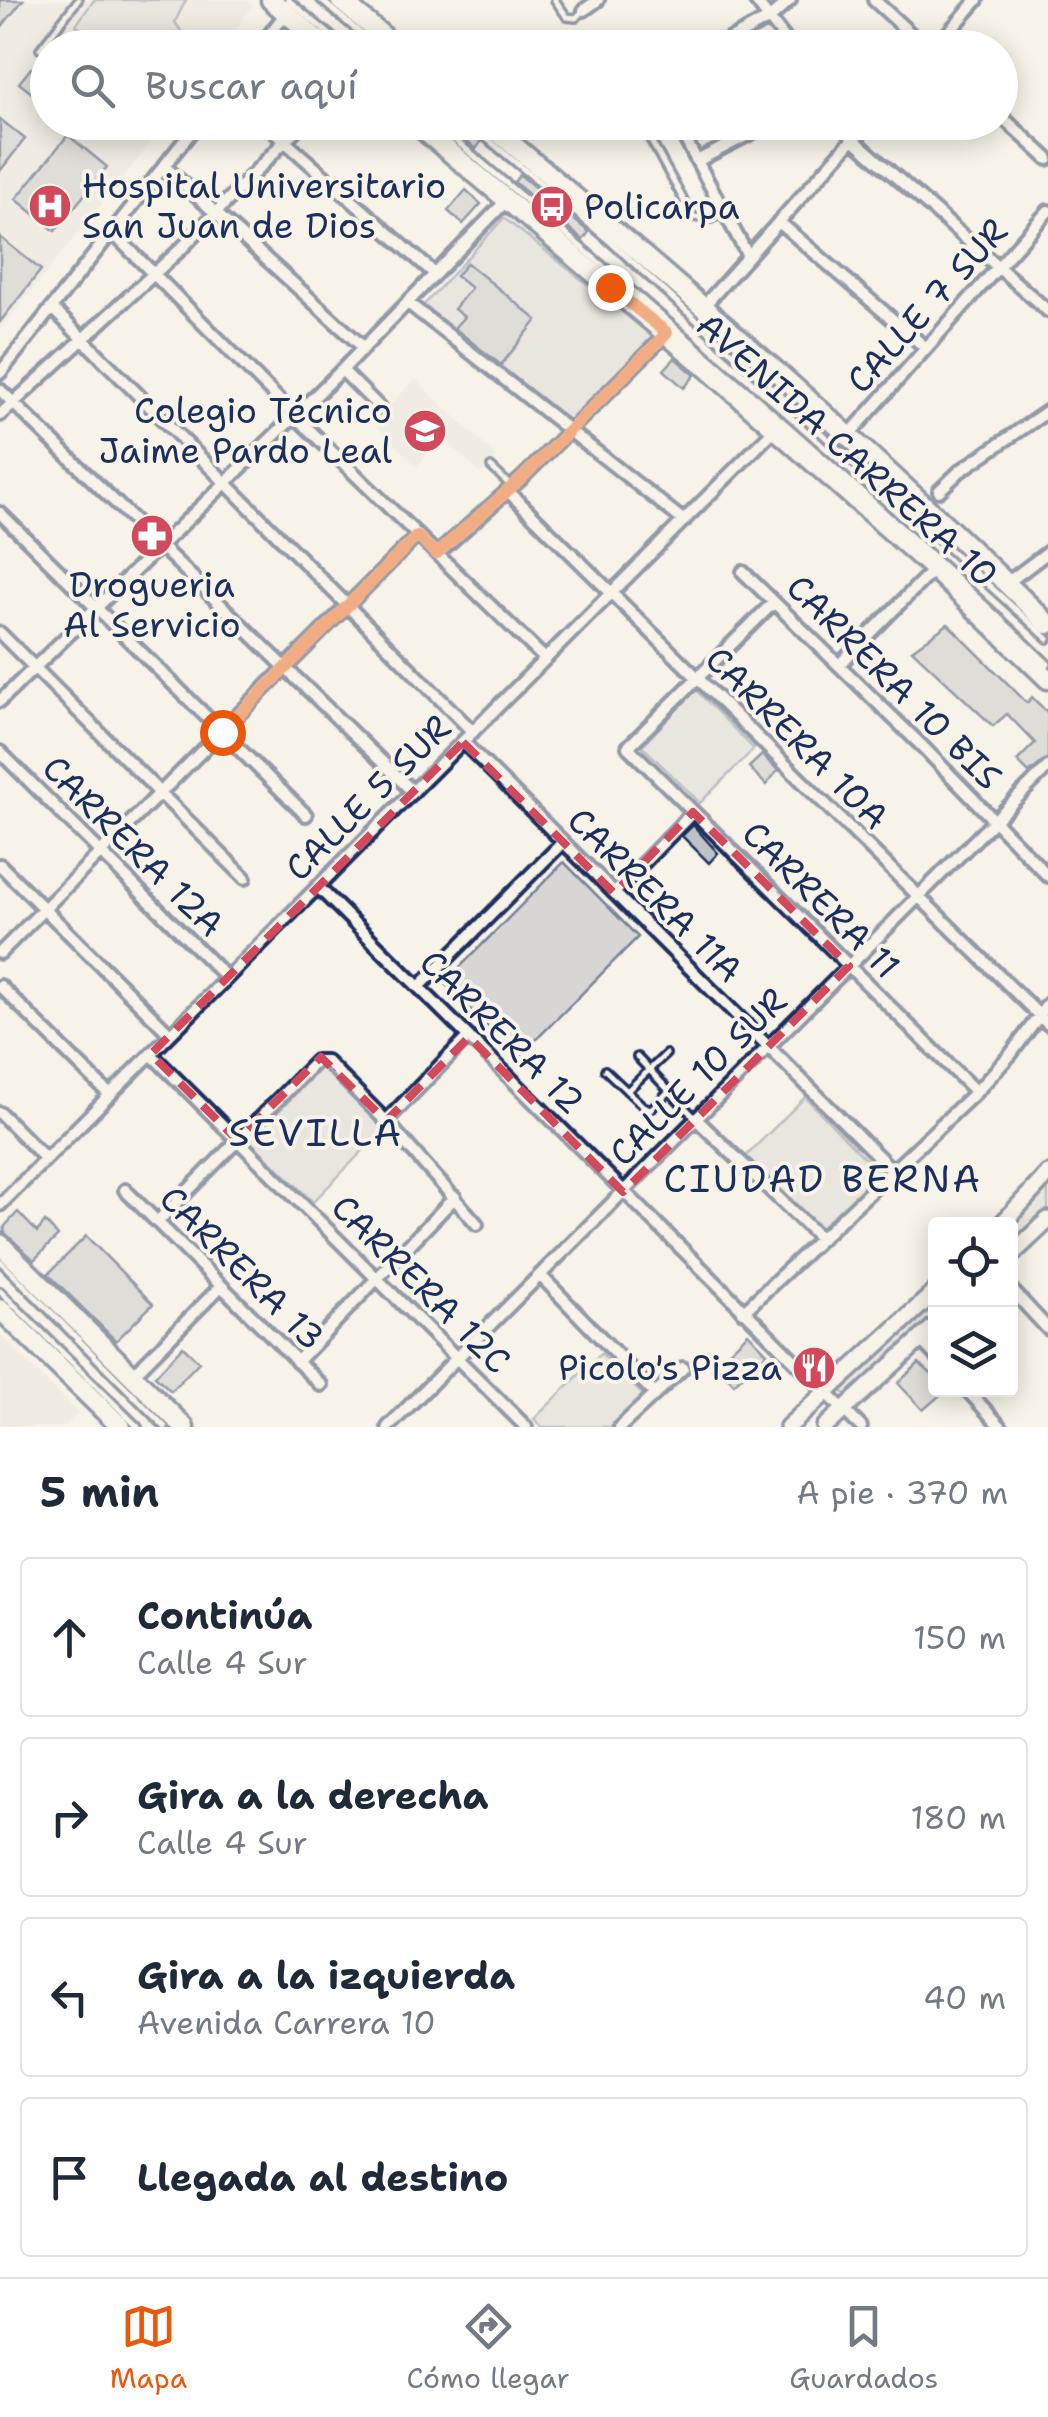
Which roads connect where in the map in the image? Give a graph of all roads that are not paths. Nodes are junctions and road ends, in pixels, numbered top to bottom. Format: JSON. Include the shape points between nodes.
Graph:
{"nodes":[{"id":1,"x":78,"y":0,"type":"edge"},
{"id":2,"x":271,"y":0,"type":"edge"},
{"id":3,"x":320,"y":0,"type":"edge"},
{"id":4,"x":340,"y":0,"type":"edge"},
{"id":5,"x":555,"y":0,"type":"edge"},
{"id":6,"x":598,"y":0,"type":"edge"},
{"id":7,"x":755,"y":0,"type":"edge"},
{"id":8,"x":790,"y":0,"type":"edge"},
{"id":9,"x":874,"y":0,"type":"edge"},
{"id":10,"x":977,"y":0,"type":"edge"},
{"id":11,"x":287,"y":6,"type":"edge"},
{"id":12,"x":584,"y":10,"type":"joint"},
{"id":13,"x":770,"y":18,"type":"junction"},
{"id":14,"x":55,"y":30,"type":"edge"},
{"id":15,"x":271,"y":30,"type":"edge"},
{"id":16,"x":310,"y":30,"type":"edge"},
{"id":17,"x":321,"y":30,"type":"edge"},
{"id":18,"x":358,"y":30,"type":"edge"},
{"id":19,"x":364,"y":30,"type":"edge"},
{"id":20,"x":748,"y":30,"type":"edge"},
{"id":21,"x":779,"y":30,"type":"edge"},
{"id":22,"x":906,"y":30,"type":"edge"},
{"id":23,"x":951,"y":30,"type":"edge"},
{"id":24,"x":1018,"y":131,"type":"edge"},
{"id":25,"x":185,"y":140,"type":"edge"},
{"id":26,"x":283,"y":140,"type":"edge"},
{"id":27,"x":288,"y":140,"type":"edge"},
{"id":28,"x":435,"y":140,"type":"edge"},
{"id":29,"x":455,"y":140,"type":"edge"},
{"id":30,"x":489,"y":140,"type":"edge"},
{"id":31,"x":507,"y":140,"type":"edge"},
{"id":32,"x":651,"y":140,"type":"edge"},
{"id":33,"x":686,"y":140,"type":"edge"},
{"id":34,"x":738,"y":140,"type":"edge"},
{"id":35,"x":853,"y":140,"type":"joint"},
{"id":36,"x":286,"y":143,"type":"junction"},
{"id":37,"x":1048,"y":158,"type":"edge"},
{"id":38,"x":697,"y":161,"type":"junction"},
{"id":39,"x":164,"y":166,"type":"junction"},
{"id":40,"x":506,"y":200,"type":"junction"},
{"id":41,"x":1048,"y":211,"type":"edge"},
{"id":42,"x":724,"y":212,"type":"junction"},
{"id":43,"x":216,"y":213,"type":"junction"},
{"id":44,"x":779,"y":222,"type":"junction"},
{"id":45,"x":112,"y":232,"type":"junction"},
{"id":46,"x":748,"y":256,"type":"junction"},
{"id":47,"x":998,"y":267,"type":"junction"},
{"id":48,"x":154,"y":274,"type":"junction"},
{"id":49,"x":435,"y":274,"type":"junction"},
{"id":50,"x":408,"y":302,"type":"junction"},
{"id":51,"x":52,"y":308,"type":"junction"},
{"id":52,"x":702,"y":308,"type":"junction"},
{"id":53,"x":1048,"y":311,"type":"edge"},
{"id":54,"x":667,"y":333,"type":"junction"},
{"id":55,"x":83,"y":339,"type":"junction"},
{"id":56,"x":364,"y":348,"type":"junction"},
{"id":57,"x":926,"y":348,"type":"junction"},
{"id":58,"x":342,"y":370,"type":"junction"},
{"id":59,"x":0,"y":372,"type":"edge"},
{"id":60,"x":0,"y":390,"type":"edge"},
{"id":61,"x":13,"y":403,"type":"junction"},
{"id":62,"x":379,"y":407,"type":"dead end"},
{"id":63,"x":1048,"y":411,"type":"edge"},
{"id":64,"x":0,"y":415,"type":"edge"},
{"id":65,"x":294,"y":416,"type":"junction"},
{"id":66,"x":776,"y":430,"type":"junction"},
{"id":67,"x":570,"y":431,"type":"junction"},
{"id":68,"x":847,"y":437,"type":"junction"},
{"id":69,"x":491,"y":468,"type":"dead end"},
{"id":70,"x":226,"y":483,"type":"junction"},
{"id":71,"x":510,"y":489,"type":"junction"},
{"id":72,"x":938,"y":491,"type":"dead end"},
{"id":73,"x":0,"y":513,"type":"edge"},
{"id":74,"x":684,"y":521,"type":"junction"},
{"id":75,"x":417,"y":536,"type":"junction"},
{"id":76,"x":160,"y":546,"type":"junction"},
{"id":77,"x":1048,"y":552,"type":"edge"},
{"id":78,"x":436,"y":554,"type":"junction"},
{"id":79,"x":934,"y":569,"type":"junction"},
{"id":80,"x":743,"y":572,"type":"dead end"},
{"id":81,"x":1007,"y":583,"type":"junction"},
{"id":82,"x":612,"y":593,"type":"junction"},
{"id":83,"x":774,"y":602,"type":"junction"},
{"id":84,"x":348,"y":605,"type":"junction"},
{"id":85,"x":96,"y":608,"type":"junction"},
{"id":86,"x":1048,"y":624,"type":"edge"},
{"id":87,"x":0,"y":633,"type":"edge"},
{"id":88,"x":1048,"y":639,"type":"edge"},
{"id":89,"x":546,"y":659,"type":"junction"},
{"id":90,"x":1048,"y":664,"type":"edge"},
{"id":91,"x":839,"y":665,"type":"junction"},
{"id":92,"x":34,"y":667,"type":"junction"},
{"id":93,"x":285,"y":668,"type":"junction"},
{"id":94,"x":698,"y":678,"type":"junction"},
{"id":95,"x":1048,"y":679,"type":"edge"},
{"id":96,"x":0,"y":701,"type":"edge"},
{"id":97,"x":222,"y":732,"type":"junction"},
{"id":98,"x":473,"y":732,"type":"junction"},
{"id":99,"x":462,"y":742,"type":"junction"},
{"id":100,"x":0,"y":752,"type":"edge"},
{"id":101,"x":1045,"y":774,"type":"edge"},
{"id":102,"x":413,"y":792,"type":"junction"},
{"id":103,"x":160,"y":794,"type":"junction"},
{"id":104,"x":693,"y":812,"type":"junction"},
{"id":105,"x":306,"y":816,"type":"dead end"},
{"id":106,"x":994,"y":820,"type":"junction"},
{"id":107,"x":563,"y":842,"type":"junction"},
{"id":108,"x":101,"y":852,"type":"junction"},
{"id":109,"x":0,"y":865,"type":"edge"},
{"id":110,"x":1048,"y":876,"type":"edge"},
{"id":111,"x":244,"y":878,"type":"dead end"},
{"id":112,"x":318,"y":886,"type":"junction"},
{"id":113,"x":614,"y":893,"type":"junction"},
{"id":114,"x":918,"y":896,"type":"junction"},
{"id":115,"x":44,"y":908,"type":"junction"},
{"id":116,"x":0,"y":953,"type":"edge"},
{"id":117,"x":849,"y":966,"type":"junction"},
{"id":118,"x":226,"y":978,"type":"junction"},
{"id":119,"x":0,"y":986,"type":"edge"},
{"id":120,"x":419,"y":987,"type":"junction"},
{"id":121,"x":1048,"y":1004,"type":"edge"},
{"id":122,"x":1044,"y":1020,"type":"edge"},
{"id":123,"x":170,"y":1034,"type":"junction"},
{"id":124,"x":468,"y":1037,"type":"junction"},
{"id":125,"x":768,"y":1046,"type":"junction"},
{"id":126,"x":151,"y":1054,"type":"junction"},
{"id":127,"x":666,"y":1054,"type":"dead end"},
{"id":128,"x":636,"y":1058,"type":"dead end"},
{"id":129,"x":605,"y":1070,"type":"dead end"},
{"id":130,"x":648,"y":1070,"type":"junction"},
{"id":131,"x":627,"y":1091,"type":"junction"},
{"id":132,"x":669,"y":1092,"type":"junction"},
{"id":133,"x":976,"y":1092,"type":"junction"},
{"id":134,"x":110,"y":1095,"type":"junction"},
{"id":135,"x":0,"y":1113,"type":"edge"},
{"id":136,"x":696,"y":1119,"type":"junction"},
{"id":137,"x":386,"y":1121,"type":"junction"},
{"id":138,"x":237,"y":1140,"type":"junction"},
{"id":139,"x":46,"y":1159,"type":"junction"},
{"id":140,"x":894,"y":1172,"type":"junction"},
{"id":141,"x":1048,"y":1174,"type":"edge"},
{"id":142,"x":124,"y":1190,"type":"dead end"},
{"id":143,"x":623,"y":1192,"type":"junction"},
{"id":144,"x":455,"y":1197,"type":"junction"},
{"id":145,"x":0,"y":1204,"type":"edge"},
{"id":146,"x":1008,"y":1217,"type":"edge"},
{"id":147,"x":1048,"y":1220,"type":"edge"},
{"id":148,"x":157,"y":1222,"type":"junction"},
{"id":149,"x":477,"y":1224,"type":"dead end"},
{"id":150,"x":822,"y":1239,"type":"junction"},
{"id":151,"x":0,"y":1244,"type":"edge"},
{"id":152,"x":1018,"y":1248,"type":"edge"},
{"id":153,"x":0,"y":1262,"type":"edge"},
{"id":154,"x":540,"y":1275,"type":"junction"},
{"id":155,"x":377,"y":1279,"type":"junction"},
{"id":156,"x":221,"y":1286,"type":"junction"},
{"id":157,"x":0,"y":1292,"type":"edge"},
{"id":158,"x":928,"y":1297,"type":"edge"},
{"id":159,"x":1018,"y":1297,"type":"edge"},
{"id":160,"x":0,"y":1309,"type":"edge"},
{"id":161,"x":743,"y":1312,"type":"junction"},
{"id":162,"x":1048,"y":1329,"type":"edge"},
{"id":163,"x":928,"y":1332,"type":"edge"},
{"id":164,"x":920,"y":1339,"type":"junction"},
{"id":165,"x":928,"y":1348,"type":"edge"},
{"id":166,"x":457,"y":1358,"type":"junction"},
{"id":167,"x":297,"y":1362,"type":"junction"},
{"id":168,"x":683,"y":1368,"type":"dead end"},
{"id":169,"x":132,"y":1376,"type":"junction"},
{"id":170,"x":321,"y":1385,"type":"dead end"},
{"id":171,"x":825,"y":1392,"type":"junction"},
{"id":172,"x":655,"y":1394,"type":"junction"},
{"id":173,"x":973,"y":1397,"type":"edge"},
{"id":174,"x":843,"y":1410,"type":"junction"},
{"id":175,"x":121,"y":1427,"type":"edge"},
{"id":176,"x":138,"y":1427,"type":"edge"},
{"id":177,"x":165,"y":1427,"type":"edge"},
{"id":178,"x":184,"y":1427,"type":"edge"},
{"id":179,"x":388,"y":1427,"type":"edge"},
{"id":180,"x":526,"y":1427,"type":"edge"},
{"id":181,"x":620,"y":1427,"type":"edge"},
{"id":182,"x":788,"y":1427,"type":"edge"},
{"id":183,"x":825,"y":1427,"type":"edge"},
{"id":184,"x":861,"y":1427,"type":"edge"},
{"id":185,"x":1001,"y":1427,"type":"edge"}],
"edges":[{"from":1,"to":14,"type":"lane"},
{"from":2,"to":11,"type":"main road"},
{"from":3,"to":18,"type":"lane"},
{"from":4,"to":19,"type":"main road"},
{"from":5,"to":12,"type":"lane","via":[[567,17]]},
{"from":6,"to":12,"type":"street"},
{"from":7,"to":13,"type":"street"},
{"from":8,"to":13,"type":"street"},
{"from":9,"to":22,"type":"street"},
{"from":10,"to":23,"type":"street"},
{"from":11,"to":15,"type":"street"},
{"from":11,"to":16,"type":"main road"},
{"from":11,"to":17,"type":"lane"},
{"from":13,"to":20,"type":"street"},
{"from":13,"to":21,"type":"street"},
{"from":24,"to":37,"type":"street"},
{"from":25,"to":39,"type":"street"},
{"from":26,"to":36,"type":"street"},
{"from":27,"to":36,"type":"street"},
{"from":28,"to":40,"type":"main road","name":"AVENIDA CARRERA 10"},
{"from":29,"to":90,"type":"lane","via":[[678,327]]},
{"from":30,"to":88,"type":"lane"},
{"from":31,"to":52,"type":"main road","name":"AVENIDA CARRERA 10"},
{"from":32,"to":42,"type":"lane","via":[[693,217],[710,220]]},
{"from":33,"to":38,"type":"street"},
{"from":34,"to":38,"type":"street"},
{"from":35,"to":44,"type":"street"},
{"from":35,"to":47,"type":"street"},
{"from":36,"to":43,"type":"street"},
{"from":36,"to":49,"type":"street"},
{"from":38,"to":42,"type":"street"},
{"from":39,"to":43,"type":"street"},
{"from":39,"to":45,"type":"street"},
{"from":40,"to":49,"type":"street"},
{"from":40,"to":54,"type":"main road","name":"AVENIDA CARRERA 10"},
{"from":41,"to":47,"type":"street","name":"CALLE 7 SUR"},
{"from":42,"to":46,"type":"street"},
{"from":43,"to":48,"type":"street"},
{"from":43,"to":56,"type":"street"},
{"from":44,"to":46,"type":"street"},
{"from":44,"to":57,"type":"street"},
{"from":45,"to":48,"type":"street"},
{"from":45,"to":51,"type":"street"},
{"from":46,"to":52,"type":"street"},
{"from":47,"to":53,"type":"street"},
{"from":47,"to":57,"type":"street","name":"CALLE 7 SUR"},
{"from":48,"to":55,"type":"street"},
{"from":48,"to":65,"type":"street"},
{"from":49,"to":50,"type":"street"},
{"from":50,"to":56,"type":"street"},
{"from":50,"to":67,"type":"street"},
{"from":51,"to":55,"type":"street"},
{"from":51,"to":59,"type":"street"},
{"from":52,"to":68,"type":"main road","name":"AVENIDA CARRERA 10"},
{"from":54,"to":66,"type":"main road","name":"AVENIDA CARRERA 10"},
{"from":54,"to":67,"type":"street"},
{"from":55,"to":61,"type":"street"},
{"from":55,"to":70,"type":"street"},
{"from":56,"to":58,"type":"street"},
{"from":57,"to":68,"type":"street","name":"CALLE 7 SUR"},
{"from":58,"to":62,"type":"street"},
{"from":58,"to":65,"type":"street"},
{"from":60,"to":61,"type":"street"},
{"from":61,"to":64,"type":"street"},
{"from":61,"to":76,"type":"street"},
{"from":63,"to":72,"type":"street"},
{"from":65,"to":70,"type":"street"},
{"from":65,"to":75,"type":"street"},
{"from":66,"to":74,"type":"street","name":"CALLE 5 SUR"},
{"from":66,"to":79,"type":"main road","name":"AVENIDA CARRERA 10"},
{"from":67,"to":71,"type":"street"},
{"from":67,"to":74,"type":"street"},
{"from":68,"to":81,"type":"main road","name":"AVENIDA CARRERA 10"},
{"from":69,"to":71,"type":"lane"},
{"from":70,"to":76,"type":"street"},
{"from":70,"to":84,"type":"street"},
{"from":71,"to":78,"type":"street"},
{"from":71,"to":82,"type":"street","name":"CARRERA 10A"},
{"from":73,"to":85,"type":"street"},
{"from":74,"to":82,"type":"street","name":"CALLE 5 SUR"},
{"from":75,"to":78,"type":"street"},
{"from":75,"to":84,"type":"street"},
{"from":76,"to":85,"type":"street"},
{"from":76,"to":93,"type":"street"},
{"from":77,"to":81,"type":"street"},
{"from":78,"to":89,"type":"street"},
{"from":79,"to":91,"type":"street"},
{"from":79,"to":95,"type":"main road","name":"AVENIDA CARRERA 10"},
{"from":80,"to":83,"type":"street","name":"CARRERA 10 BIS"},
{"from":81,"to":86,"type":"main road","name":"AVENIDA CARRERA 10"},
{"from":82,"to":89,"type":"street","name":"CALLE 5 SUR"},
{"from":82,"to":94,"type":"street","name":"CARRERA 10A"},
{"from":83,"to":91,"type":"street","name":"CARRERA 10 BIS"},
{"from":83,"to":94,"type":"street"},
{"from":84,"to":93,"type":"street"},
{"from":84,"to":98,"type":"street"},
{"from":85,"to":92,"type":"street"},
{"from":85,"to":97,"type":"street"},
{"from":87,"to":92,"type":"street"},
{"from":89,"to":98,"type":"street","name":"CALLE 5 SUR"},
{"from":91,"to":106,"type":"street","name":"CARRERA 10 BIS"},
{"from":92,"to":96,"type":"street"},
{"from":92,"to":103,"type":"street"},
{"from":93,"to":97,"type":"street"},
{"from":93,"to":102,"type":"street"},
{"from":94,"to":104,"type":"street","name":"CARRERA 11","via":[[628,747]]},
{"from":94,"to":114,"type":"street","name":"CARRERA 10A"},
{"from":97,"to":103,"type":"street"},
{"from":97,"to":105,"type":"street"},
{"from":98,"to":99,"type":"street","name":"CALLE 5 SUR"},
{"from":99,"to":102,"type":"street","name":"CALLE 5 SUR"},
{"from":99,"to":107,"type":"street","name":"CARRERA 11A"},
{"from":100,"to":108,"type":"street","name":"CARRERA 12A"},
{"from":101,"to":106,"type":"street","name":"CALLE 10 SUR"},
{"from":102,"to":112,"type":"street","name":"CALLE 5 SUR"},
{"from":103,"to":108,"type":"street"},
{"from":103,"to":111,"type":"street"},
{"from":104,"to":113,"type":"street"},
{"from":104,"to":117,"type":"street","name":"CARRERA 11"},
{"from":106,"to":110,"type":"street","name":"CARRERA 10 BIS"},
{"from":106,"to":114,"type":"street","name":"CALLE 10 SUR"},
{"from":107,"to":113,"type":"street","name":"CARRERA 11A"},
{"from":107,"to":120,"type":"street"},
{"from":108,"to":115,"type":"street"},
{"from":108,"to":118,"type":"street","name":"CARRERA 12A"},
{"from":109,"to":115,"type":"street"},
{"from":112,"to":118,"type":"street","name":"CALLE 5 SUR"},
{"from":112,"to":120,"type":"street","name":"CARRERA 12"},
{"from":113,"to":125,"type":"street","name":"CARRERA 11A"},
{"from":114,"to":117,"type":"street","name":"CALLE 10 SUR"},
{"from":114,"to":122,"type":"street","name":"CARRERA 10A"},
{"from":115,"to":116,"type":"street"},
{"from":115,"to":123,"type":"street"},
{"from":117,"to":125,"type":"street","name":"CALLE 10 SUR"},
{"from":117,"to":133,"type":"street","name":"CARRERA 11"},
{"from":118,"to":123,"type":"street","name":"CALLE 5 SUR"},
{"from":119,"to":134,"type":"street"},
{"from":120,"to":124,"type":"street","name":"CARRERA 12"},
{"from":121,"to":122,"type":"street"},
{"from":122,"to":133,"type":"street"},
{"from":123,"to":126,"type":"street","name":"CALLE 5 SUR"},
{"from":124,"to":137,"type":"street"},
{"from":124,"to":143,"type":"street","name":"CARRERA 12"},
{"from":125,"to":136,"type":"street","name":"CALLE 10 SUR"},
{"from":125,"to":140,"type":"street","name":"CARRERA 11A"},
{"from":126,"to":134,"type":"street","name":"CALLE 5 SUR"},
{"from":126,"to":138,"type":"street","name":"CARRERA 12C"},
{"from":127,"to":130,"type":"lane"},
{"from":128,"to":130,"type":"lane"},
{"from":129,"to":131,"type":"lane"},
{"from":130,"to":131,"type":"lane"},
{"from":130,"to":132,"type":"lane"},
{"from":131,"to":132,"type":"lane","via":[[651,1109]]},
{"from":132,"to":136,"type":"lane"},
{"from":133,"to":140,"type":"street"},
{"from":134,"to":139,"type":"street","name":"CALLE 5 SUR"},
{"from":135,"to":139,"type":"street"},
{"from":136,"to":143,"type":"street","name":"CALLE 10 SUR"},
{"from":136,"to":150,"type":"street"},
{"from":137,"to":138,"type":"street","via":[[326,1062],[316,1061]]},
{"from":137,"to":144,"type":"street"},
{"from":138,"to":148,"type":"street"},
{"from":138,"to":155,"type":"street","name":"CARRERA 12C"},
{"from":139,"to":145,"type":"street","name":"CALLE 5 SUR"},
{"from":140,"to":150,"type":"street"},
{"from":141,"to":146,"type":"main road"},
{"from":142,"to":148,"type":"street","name":"CARRERA 13"},
{"from":143,"to":154,"type":"street","name":"CALLE 10 SUR"},
{"from":143,"to":161,"type":"street","name":"CARRERA 12"},
{"from":144,"to":149,"type":"street"},
{"from":144,"to":155,"type":"street"},
{"from":147,"to":152,"type":"main road"},
{"from":148,"to":156,"type":"street","name":"CARRERA 13"},
{"from":150,"to":161,"type":"street"},
{"from":151,"to":169,"type":"main road"},
{"from":153,"to":177,"type":"lane"},
{"from":154,"to":166,"type":"street","name":"CALLE 10 SUR"},
{"from":154,"to":172,"type":"street"},
{"from":155,"to":166,"type":"street","name":"CARRERA 12C"},
{"from":155,"to":167,"type":"street"},
{"from":156,"to":167,"type":"street","name":"CARRERA 13"},
{"from":156,"to":169,"type":"street"},
{"from":157,"to":176,"type":"lane"},
{"from":158,"to":171,"type":"main road"},
{"from":159,"to":162,"type":"street"},
{"from":160,"to":175,"type":"main road"},
{"from":161,"to":171,"type":"street","name":"CARRERA 12"},
{"from":163,"to":164,"type":"main road"},
{"from":164,"to":165,"type":"street"},
{"from":164,"to":174,"type":"main road"},
{"from":166,"to":179,"type":"street","name":"CALLE 10 SUR"},
{"from":166,"to":180,"type":"street","name":"CARRERA 12C"},
{"from":167,"to":170,"type":"street","name":"CARRERA 13"},
{"from":168,"to":172,"type":"street"},
{"from":169,"to":178,"type":"main road"},
{"from":171,"to":174,"type":"street","name":"CARRERA 12"},
{"from":171,"to":182,"type":"main road"},
{"from":172,"to":181,"type":"street"},
{"from":173,"to":185,"type":"street"},
{"from":174,"to":183,"type":"main road"},
{"from":174,"to":184,"type":"street","name":"CARRERA 12"}]}
